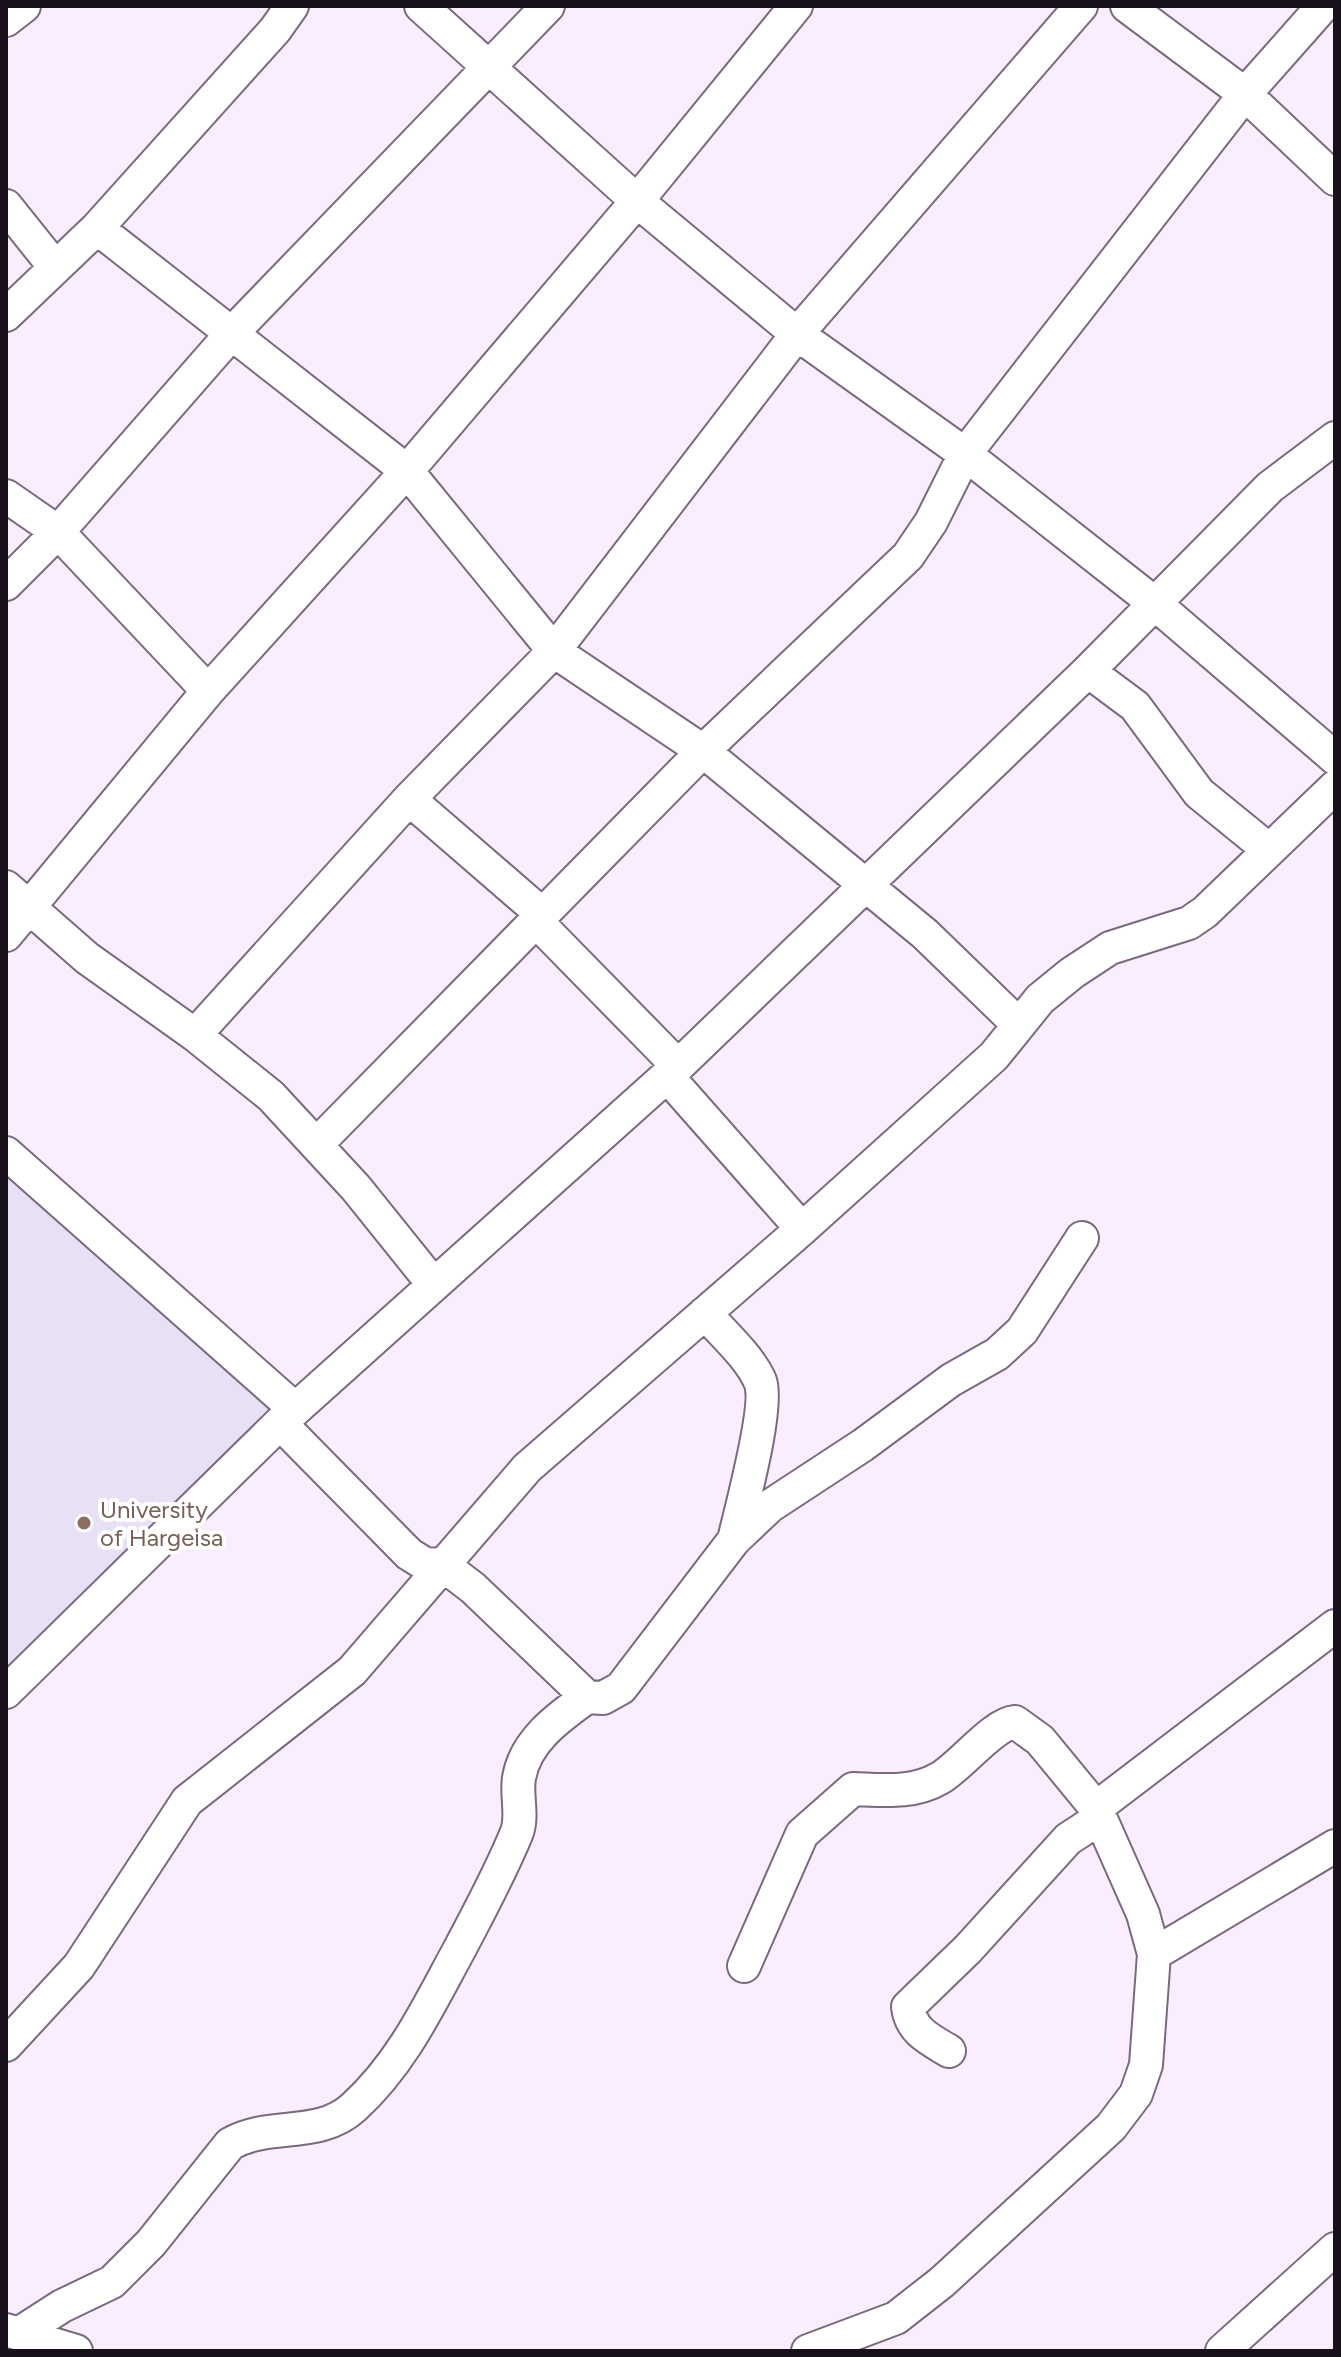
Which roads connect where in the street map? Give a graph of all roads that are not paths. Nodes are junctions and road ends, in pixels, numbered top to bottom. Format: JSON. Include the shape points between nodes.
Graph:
{"nodes":[{"id":1,"x":24,"y":6,"type":"edge"},
{"id":2,"x":292,"y":6,"type":"edge"},
{"id":3,"x":421,"y":6,"type":"edge"},
{"id":4,"x":548,"y":6,"type":"edge"},
{"id":5,"x":796,"y":6,"type":"edge"},
{"id":6,"x":1081,"y":6,"type":"edge"},
{"id":7,"x":1127,"y":6,"type":"edge"},
{"id":8,"x":1323,"y":6,"type":"edge"},
{"id":9,"x":6,"y":20,"type":"edge"},
{"id":10,"x":489,"y":71,"type":"junction"},
{"id":11,"x":1245,"y":94,"type":"junction"},
{"id":12,"x":1335,"y":179,"type":"edge"},
{"id":13,"x":637,"y":201,"type":"junction"},
{"id":14,"x":6,"y":206,"type":"edge"},
{"id":15,"x":97,"y":228,"type":"junction"},
{"id":16,"x":54,"y":266,"type":"junction"},
{"id":17,"x":6,"y":315,"type":"edge"},
{"id":18,"x":232,"y":333,"type":"junction"},
{"id":19,"x":797,"y":334,"type":"junction"},
{"id":20,"x":1335,"y":438,"type":"edge"},
{"id":21,"x":965,"y":454,"type":"junction"},
{"id":22,"x":407,"y":471,"type":"junction"},
{"id":23,"x":6,"y":496,"type":"edge"},
{"id":24,"x":58,"y":532,"type":"junction"},
{"id":25,"x":6,"y":584,"type":"edge"},
{"id":26,"x":1153,"y":602,"type":"junction"},
{"id":27,"x":554,"y":651,"type":"junction"},
{"id":28,"x":1088,"y":671,"type":"junction"},
{"id":29,"x":208,"y":691,"type":"junction"},
{"id":30,"x":703,"y":751,"type":"junction"},
{"id":31,"x":1335,"y":758,"type":"edge"},
{"id":32,"x":1335,"y":787,"type":"edge"},
{"id":33,"x":409,"y":799,"type":"junction"},
{"id":34,"x":1269,"y":850,"type":"junction"},
{"id":35,"x":867,"y":884,"type":"junction"},
{"id":36,"x":18,"y":897,"type":"edge"},
{"id":37,"x":539,"y":917,"type":"junction"},
{"id":38,"x":6,"y":935,"type":"edge"},
{"id":39,"x":1019,"y":1025,"type":"junction"},
{"id":40,"x":195,"y":1035,"type":"junction"},
{"id":41,"x":672,"y":1071,"type":"junction"},
{"id":42,"x":317,"y":1144,"type":"junction"},
{"id":43,"x":6,"y":1153,"type":"edge"},
{"id":44,"x":802,"y":1229,"type":"junction"},
{"id":45,"x":1082,"y":1238,"type":"dead end"},
{"id":46,"x":434,"y":1285,"type":"junction"},
{"id":47,"x":705,"y":1313,"type":"junction"},
{"id":48,"x":288,"y":1416,"type":"junction"},
{"id":49,"x":734,"y":1540,"type":"junction"},
{"id":50,"x":443,"y":1565,"type":"junction"},
{"id":51,"x":1335,"y":1626,"type":"edge"},
{"id":52,"x":6,"y":1692,"type":"edge"},
{"id":53,"x":587,"y":1697,"type":"junction"},
{"id":54,"x":1098,"y":1813,"type":"junction"},
{"id":55,"x":1335,"y":1846,"type":"edge"},
{"id":56,"x":1154,"y":1954,"type":"junction"},
{"id":57,"x":744,"y":1966,"type":"dead end"},
{"id":58,"x":6,"y":2045,"type":"edge"},
{"id":59,"x":949,"y":2051,"type":"dead end"},
{"id":60,"x":1335,"y":2249,"type":"edge"},
{"id":61,"x":13,"y":2332,"type":"edge"},
{"id":62,"x":76,"y":2351,"type":"edge"},
{"id":63,"x":808,"y":2351,"type":"edge"},
{"id":64,"x":1222,"y":2351,"type":"edge"}],
"edges":[{"from":1,"to":9,"type":"street"},
{"from":2,"to":15,"type":"street"},
{"from":3,"to":10,"type":"street"},
{"from":4,"to":10,"type":"street"},
{"from":5,"to":13,"type":"street"},
{"from":6,"to":19,"type":"street"},
{"from":7,"to":11,"type":"street"},
{"from":8,"to":11,"type":"street"},
{"from":10,"to":13,"type":"street"},
{"from":10,"to":18,"type":"street"},
{"from":11,"to":12,"type":"street"},
{"from":11,"to":21,"type":"street"},
{"from":13,"to":19,"type":"street"},
{"from":13,"to":22,"type":"street"},
{"from":14,"to":16,"type":"street"},
{"from":15,"to":16,"type":"street"},
{"from":15,"to":18,"type":"street"},
{"from":16,"to":17,"type":"street"},
{"from":18,"to":22,"type":"street"},
{"from":18,"to":24,"type":"street"},
{"from":19,"to":21,"type":"street"},
{"from":19,"to":27,"type":"street"},
{"from":20,"to":26,"type":"street","via":[[1270,487]]},
{"from":21,"to":26,"type":"street"},
{"from":21,"to":30,"type":"street","via":[[908,556]]},
{"from":22,"to":27,"type":"street"},
{"from":22,"to":29,"type":"street"},
{"from":23,"to":24,"type":"street"},
{"from":24,"to":25,"type":"street"},
{"from":24,"to":29,"type":"street"},
{"from":26,"to":28,"type":"street"},
{"from":26,"to":31,"type":"street"},
{"from":27,"to":30,"type":"street"},
{"from":27,"to":33,"type":"street"},
{"from":28,"to":34,"type":"street","via":[[1135,706],[1199,793]]},
{"from":28,"to":35,"type":"street"},
{"from":29,"to":36,"type":"street"},
{"from":30,"to":35,"type":"street"},
{"from":30,"to":37,"type":"street"},
{"from":32,"to":34,"type":"street"},
{"from":33,"to":37,"type":"street"},
{"from":33,"to":40,"type":"street"},
{"from":34,"to":39,"type":"street","via":[[1205,912],[1189,923],[1110,948],[1040,999]]},
{"from":35,"to":39,"type":"street"},
{"from":35,"to":41,"type":"street"},
{"from":36,"to":38,"type":"street"},
{"from":36,"to":40,"type":"street","via":[[87,958]]},
{"from":37,"to":41,"type":"street"},
{"from":37,"to":42,"type":"street"},
{"from":39,"to":44,"type":"street","via":[[994,1056]]},
{"from":40,"to":42,"type":"street","via":[[271,1096]]},
{"from":41,"to":44,"type":"street"},
{"from":41,"to":46,"type":"street"},
{"from":42,"to":46,"type":"street"},
{"from":43,"to":48,"type":"street"},
{"from":44,"to":47,"type":"street"},
{"from":45,"to":49,"type":"street","via":[[1022,1331],[997,1354],[770,1506]]},
{"from":46,"to":48,"type":"street"},
{"from":47,"to":49,"type":"street","via":[[749,1363],[763,1391]]},
{"from":47,"to":50,"type":"street","via":[[527,1468]]},
{"from":48,"to":50,"type":"street","via":[[409,1554],[425,1564]]},
{"from":48,"to":52,"type":"street"},
{"from":49,"to":53,"type":"street","via":[[621,1688],[603,1698]]},
{"from":50,"to":53,"type":"street"},
{"from":50,"to":58,"type":"street","via":[[333,1689],[187,1801],[79,1966]]},
{"from":51,"to":54,"type":"street"},
{"from":53,"to":61,"type":"street","via":[[557,1719],[527,1752],[519,1778],[519,1827],[502,1868],[424,2021],[352,2109],[317,2128],[246,2134],[230,2144],[151,2243],[112,2282]]},
{"from":54,"to":56,"type":"street","via":[[1143,1914]]},
{"from":54,"to":57,"type":"street","via":[[1040,1740],[1015,1722],[938,1779],[911,1790],[853,1789],[802,1834]]},
{"from":54,"to":59,"type":"street","via":[[908,2007],[910,2020],[923,2035]]},
{"from":55,"to":56,"type":"street"},
{"from":56,"to":63,"type":"street","via":[[1146,2065],[1136,2094],[1111,2127],[896,2318]]},
{"from":60,"to":64,"type":"street"},
{"from":61,"to":62,"type":"street"}]}
